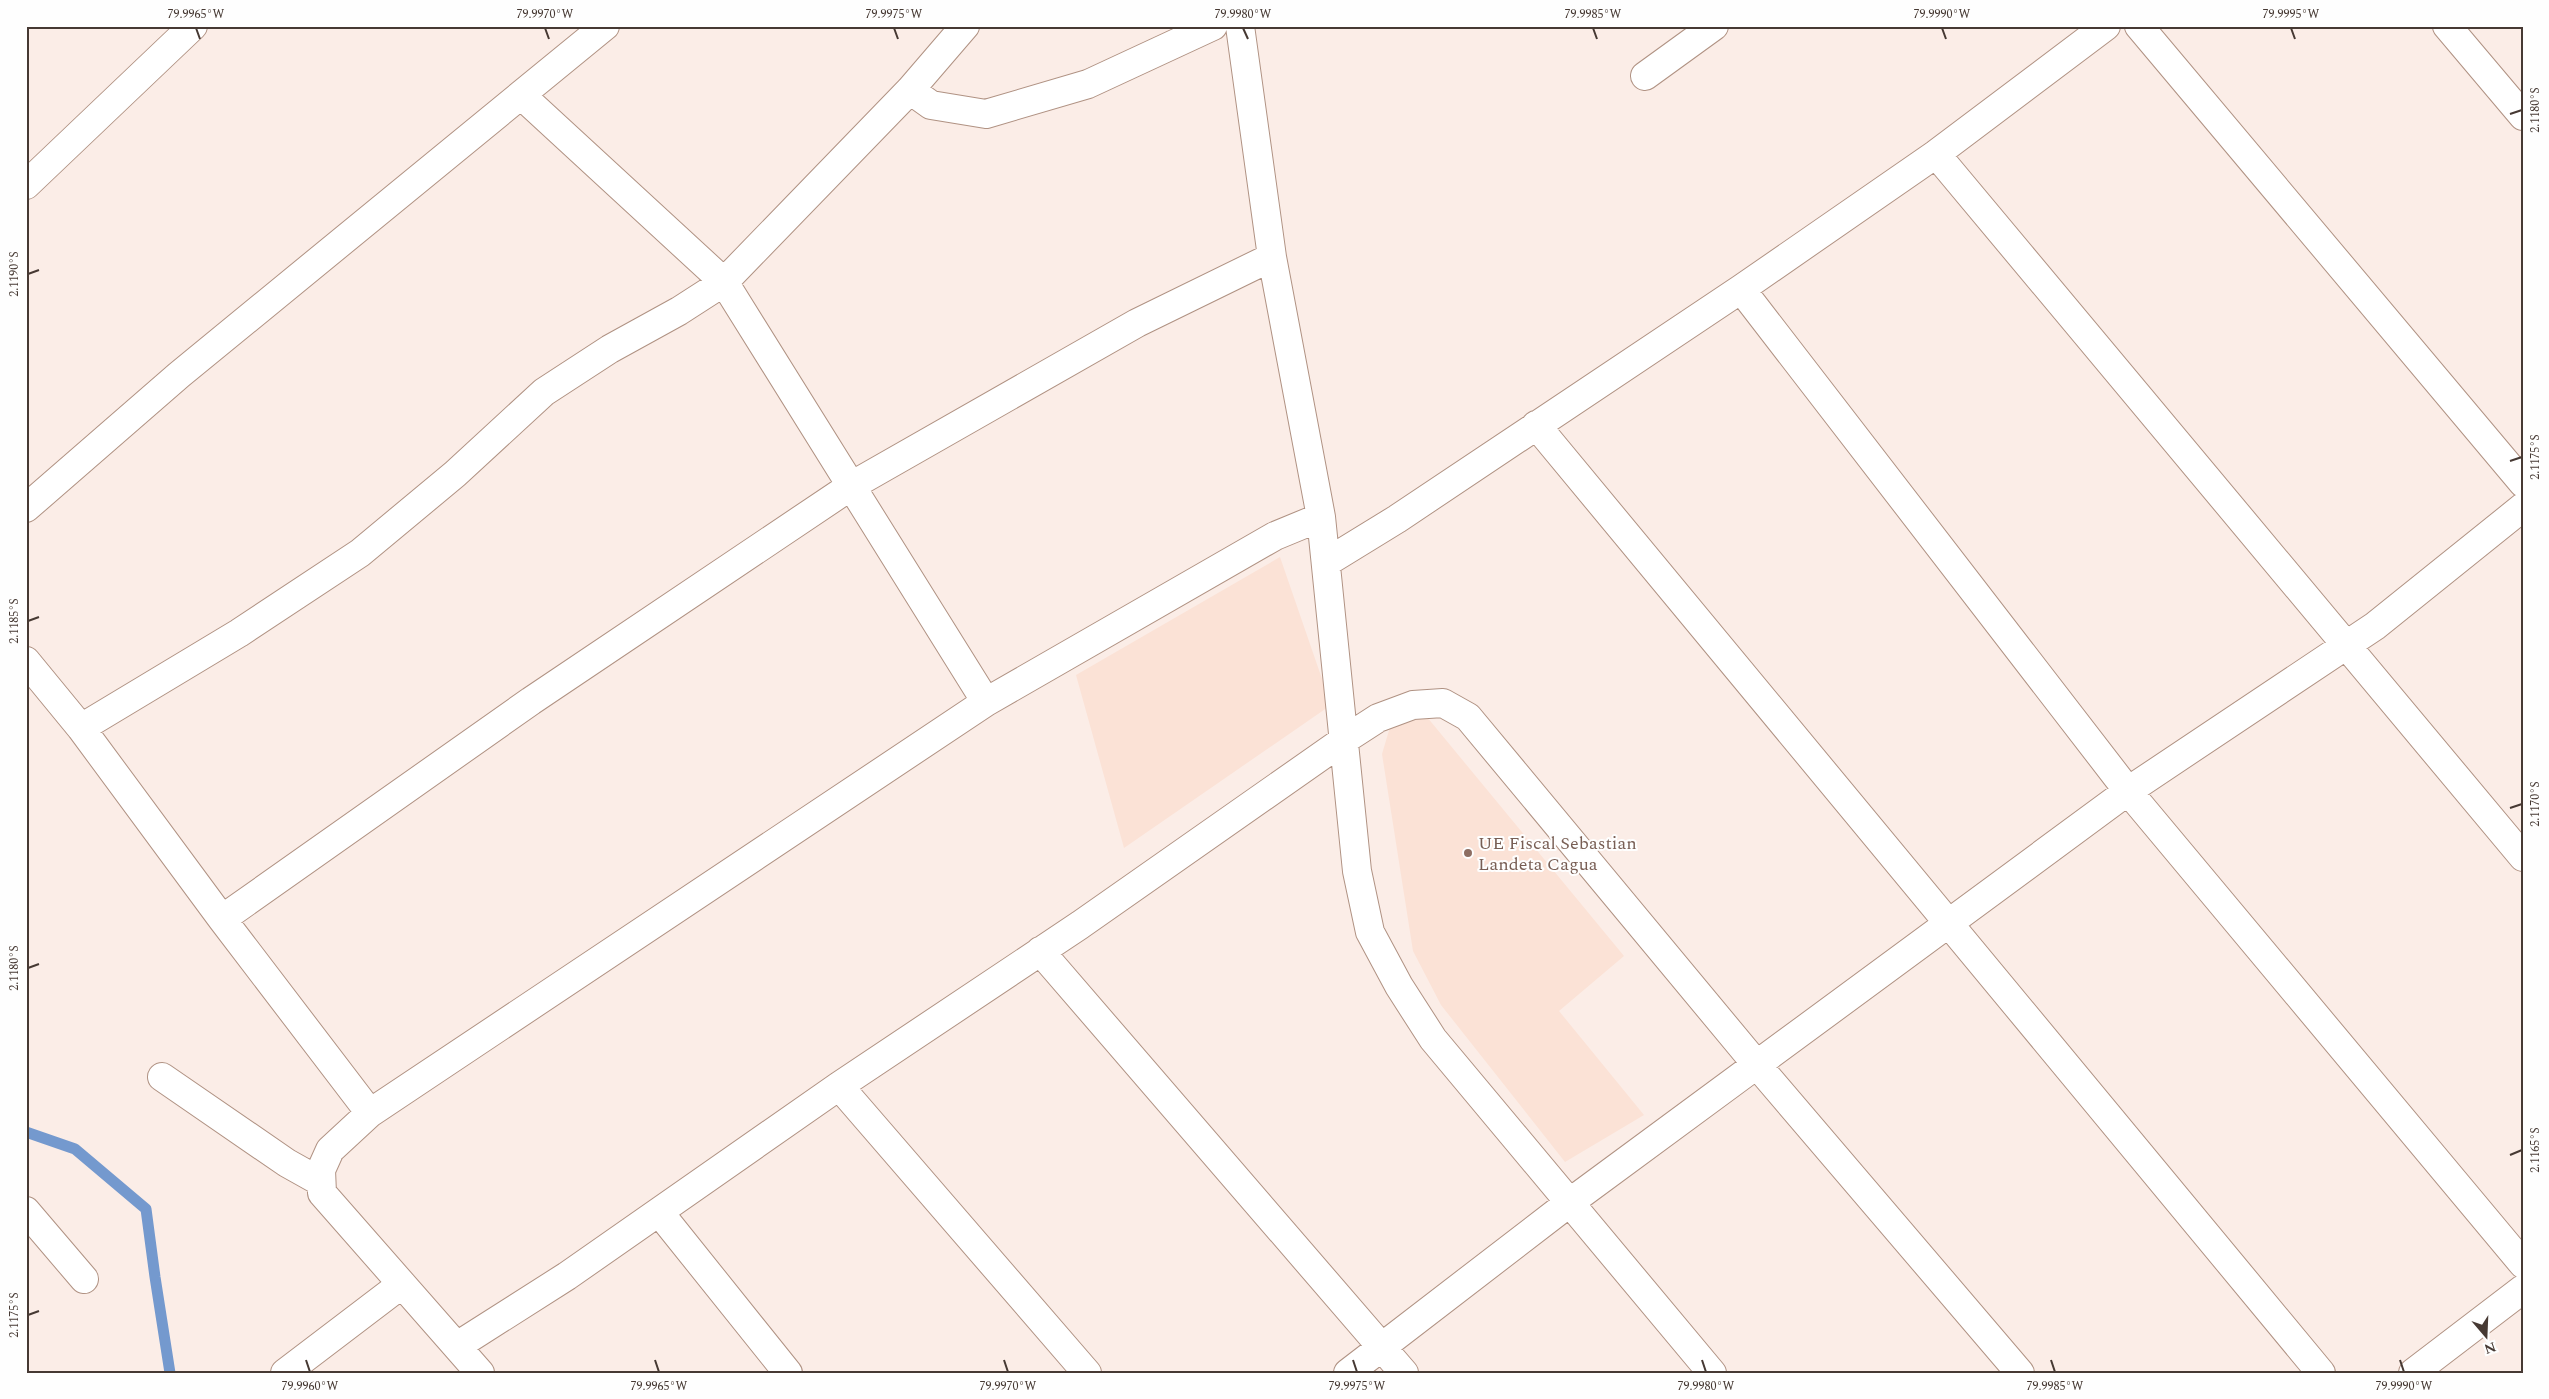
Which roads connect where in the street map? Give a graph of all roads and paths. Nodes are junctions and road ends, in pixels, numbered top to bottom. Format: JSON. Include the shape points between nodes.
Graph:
{"nodes":[{"id":1,"x":193,"y":26,"type":"edge"},
{"id":2,"x":965,"y":26,"type":"edge"},
{"id":3,"x":1213,"y":26,"type":"edge"},
{"id":4,"x":1240,"y":26,"type":"edge"},
{"id":5,"x":1714,"y":26,"type":"edge"},
{"id":6,"x":2106,"y":26,"type":"edge"},
{"id":7,"x":2138,"y":26,"type":"edge"},
{"id":8,"x":2447,"y":26,"type":"edge"},
{"id":9,"x":593,"y":30,"type":"edge"},
{"id":10,"x":1645,"y":76,"type":"dead end"},
{"id":11,"x":910,"y":90,"type":"junction"},
{"id":12,"x":521,"y":95,"type":"junction"},
{"id":13,"x":2523,"y":116,"type":"edge"},
{"id":14,"x":1936,"y":154,"type":"junction"},
{"id":15,"x":26,"y":185,"type":"edge"},
{"id":16,"x":1272,"y":257,"type":"junction"},
{"id":17,"x":724,"y":282,"type":"junction"},
{"id":18,"x":1741,"y":289,"type":"junction"},
{"id":19,"x":1536,"y":425,"type":"junction"},
{"id":20,"x":2523,"y":483,"type":"edge"},
{"id":21,"x":851,"y":486,"type":"junction"},
{"id":22,"x":2523,"y":507,"type":"edge"},
{"id":23,"x":26,"y":508,"type":"edge"},
{"id":24,"x":1321,"y":517,"type":"junction"},
{"id":25,"x":1327,"y":562,"type":"junction"},
{"id":26,"x":2347,"y":645,"type":"junction"},
{"id":27,"x":26,"y":661,"type":"edge"},
{"id":28,"x":986,"y":702,"type":"junction"},
{"id":29,"x":82,"y":728,"type":"junction"},
{"id":30,"x":1344,"y":740,"type":"junction"},
{"id":31,"x":2128,"y":791,"type":"junction"},
{"id":32,"x":2523,"y":857,"type":"edge"},
{"id":33,"x":222,"y":919,"type":"junction"},
{"id":34,"x":1950,"y":922,"type":"junction"},
{"id":35,"x":1040,"y":950,"type":"junction"},
{"id":36,"x":1757,"y":1065,"type":"junction"},
{"id":37,"x":162,"y":1077,"type":"dead end"},
{"id":38,"x":839,"y":1086,"type":"junction"},
{"id":39,"x":370,"y":1113,"type":"junction"},
{"id":40,"x":322,"y":1182,"type":"junction"},
{"id":41,"x":1569,"y":1203,"type":"junction"},
{"id":42,"x":26,"y":1211,"type":"edge"},
{"id":43,"x":659,"y":1212,"type":"junction"},
{"id":44,"x":2523,"y":1264,"type":"edge"},
{"id":45,"x":84,"y":1279,"type":"dead end"},
{"id":46,"x":402,"y":1284,"type":"junction"},
{"id":47,"x":2523,"y":1289,"type":"edge"},
{"id":48,"x":457,"y":1346,"type":"junction"},
{"id":49,"x":1383,"y":1346,"type":"junction"},
{"id":50,"x":285,"y":1373,"type":"edge"},
{"id":51,"x":480,"y":1373,"type":"edge"},
{"id":52,"x":788,"y":1373,"type":"edge"},
{"id":53,"x":1088,"y":1373,"type":"edge"},
{"id":54,"x":1348,"y":1373,"type":"edge"},
{"id":55,"x":1404,"y":1373,"type":"edge"},
{"id":56,"x":1712,"y":1373,"type":"edge"},
{"id":57,"x":2020,"y":1373,"type":"edge"},
{"id":58,"x":2321,"y":1373,"type":"edge"},
{"id":59,"x":2413,"y":1373,"type":"edge"}],
"edges":[{"from":1,"to":15,"type":"street"},
{"from":2,"to":11,"type":"street"},
{"from":3,"to":11,"type":"street","via":[[1088,84],[986,114],[931,106]]},
{"from":4,"to":16,"type":"street"},
{"from":5,"to":10,"type":"street"},
{"from":6,"to":14,"type":"street"},
{"from":7,"to":20,"type":"street"},
{"from":8,"to":13,"type":"street"},
{"from":9,"to":12,"type":"street"},
{"from":11,"to":17,"type":"street"},
{"from":12,"to":17,"type":"street"},
{"from":12,"to":23,"type":"street","via":[[179,376]]},
{"from":14,"to":18,"type":"street"},
{"from":14,"to":26,"type":"street"},
{"from":16,"to":21,"type":"street","via":[[1137,322]]},
{"from":16,"to":24,"type":"street"},
{"from":17,"to":21,"type":"street"},
{"from":17,"to":29,"type":"street","via":[[544,392],[455,474],[360,553],[239,633]]},
{"from":18,"to":19,"type":"street"},
{"from":18,"to":31,"type":"street"},
{"from":19,"to":25,"type":"street"},
{"from":19,"to":34,"type":"street"},
{"from":21,"to":28,"type":"street"},
{"from":21,"to":33,"type":"street","via":[[531,701]]},
{"from":22,"to":26,"type":"street"},
{"from":24,"to":25,"type":"street"},
{"from":24,"to":28,"type":"street","via":[[1275,536]]},
{"from":25,"to":30,"type":"street"},
{"from":26,"to":31,"type":"street"},
{"from":26,"to":32,"type":"street"},
{"from":27,"to":29,"type":"street"},
{"from":28,"to":39,"type":"street"},
{"from":29,"to":33,"type":"street"},
{"from":30,"to":35,"type":"street"},
{"from":30,"to":36,"type":"street","via":[[1378,718],[1412,705],[1442,703],[1468,716]]},
{"from":30,"to":41,"type":"street","via":[[1357,871],[1370,932],[1433,1039]]},
{"from":31,"to":34,"type":"street"},
{"from":31,"to":44,"type":"street"},
{"from":33,"to":39,"type":"street"},
{"from":34,"to":36,"type":"street"},
{"from":34,"to":58,"type":"street"},
{"from":35,"to":38,"type":"street"},
{"from":35,"to":49,"type":"street"},
{"from":36,"to":41,"type":"street"},
{"from":36,"to":57,"type":"street"},
{"from":37,"to":40,"type":"street","via":[[287,1163]]},
{"from":38,"to":43,"type":"street"},
{"from":38,"to":53,"type":"street"},
{"from":39,"to":40,"type":"street","via":[[330,1150],[321,1170]]},
{"from":40,"to":46,"type":"street","via":[[322,1193]]},
{"from":41,"to":49,"type":"street"},
{"from":41,"to":56,"type":"street"},
{"from":42,"to":45,"type":"street"},
{"from":43,"to":48,"type":"street"},
{"from":43,"to":52,"type":"street"},
{"from":46,"to":48,"type":"street"},
{"from":46,"to":50,"type":"street"},
{"from":47,"to":59,"type":"street"},
{"from":48,"to":51,"type":"street"},
{"from":49,"to":54,"type":"street"},
{"from":49,"to":55,"type":"street"}]}
